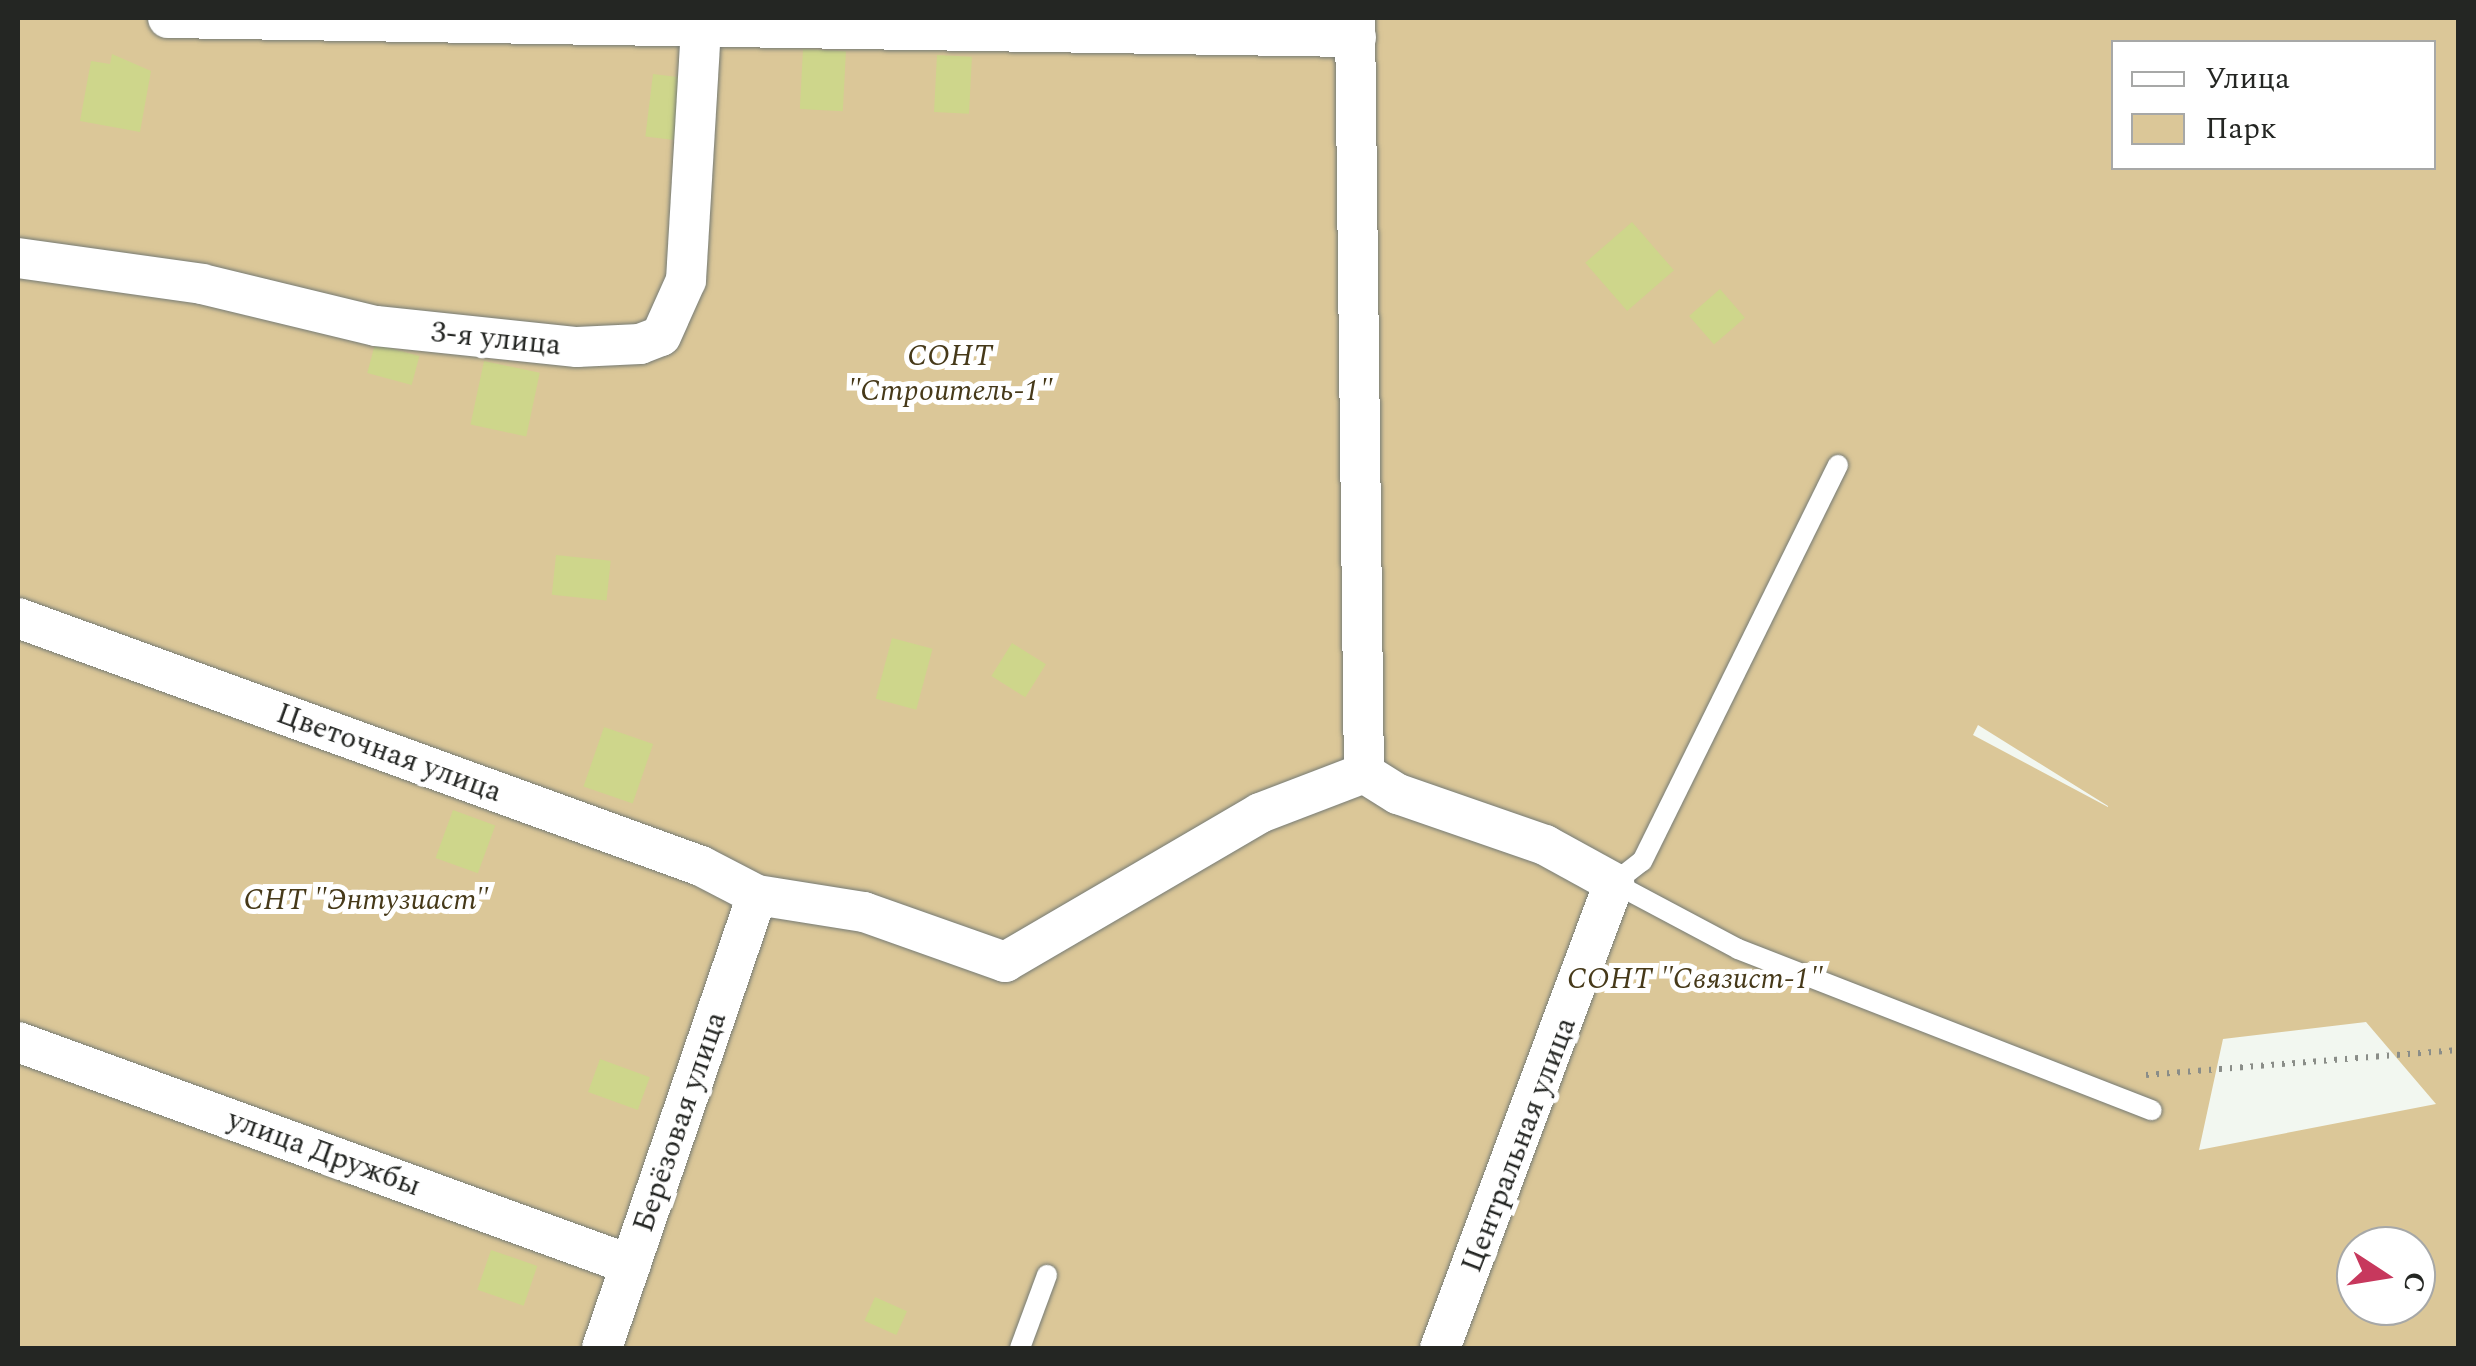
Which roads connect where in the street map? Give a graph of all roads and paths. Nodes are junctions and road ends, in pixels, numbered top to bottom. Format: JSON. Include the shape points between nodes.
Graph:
{"nodes":[{"id":1,"x":168,"y":18,"type":"edge"},
{"id":2,"x":700,"y":25,"type":"junction"},
{"id":3,"x":1356,"y":27,"type":"edge"},
{"id":4,"x":18,"y":258,"type":"edge"},
{"id":5,"x":1838,"y":465,"type":"dead end"},
{"id":6,"x":18,"y":618,"type":"edge"},
{"id":7,"x":1364,"y":772,"type":"junction"},
{"id":8,"x":1614,"y":883,"type":"junction"},
{"id":9,"x":757,"y":894,"type":"junction"},
{"id":10,"x":18,"y":1042,"type":"edge"},
{"id":11,"x":2458,"y":1050,"type":"edge"},
{"id":12,"x":2152,"y":1110,"type":"joint"},
{"id":13,"x":631,"y":1265,"type":"junction"},
{"id":14,"x":1047,"y":1274,"type":"dead end"},
{"id":15,"x":1450,"y":1342,"type":"edge"},
{"id":16,"x":602,"y":1348,"type":"edge"},
{"id":17,"x":1020,"y":1348,"type":"edge"}],
"edges":[{"from":1,"to":2,"type":"street"},
{"from":2,"to":3,"type":"street"},
{"from":2,"to":4,"type":"street","name":"3-я улица","via":[[686,280],[680,310],[661,336],[640,344],[577,347],[376,326],[202,284]]},
{"from":3,"to":7,"type":"street"},
{"from":5,"to":8,"type":"lane","via":[[1642,861]]},
{"from":6,"to":9,"type":"street","name":"Цветочная улица","via":[[701,866]]},
{"from":7,"to":8,"type":"street","via":[[1398,794],[1545,845]]},
{"from":7,"to":9,"type":"street","name":"Цветочная улица","via":[[1260,812],[1006,962],[864,912]]},
{"from":8,"to":12,"type":"lane","via":[[1738,950]]},
{"from":8,"to":15,"type":"street","name":"Центральная улица"},
{"from":9,"to":13,"type":"street","name":"Берёзовая улица"},
{"from":10,"to":13,"type":"street","name":"улица Дружбы"},
{"from":11,"to":12,"type":"path","via":[[2142,1075]]},
{"from":13,"to":16,"type":"street","name":"Берёзовая улица"},
{"from":14,"to":17,"type":"lane"}]}
